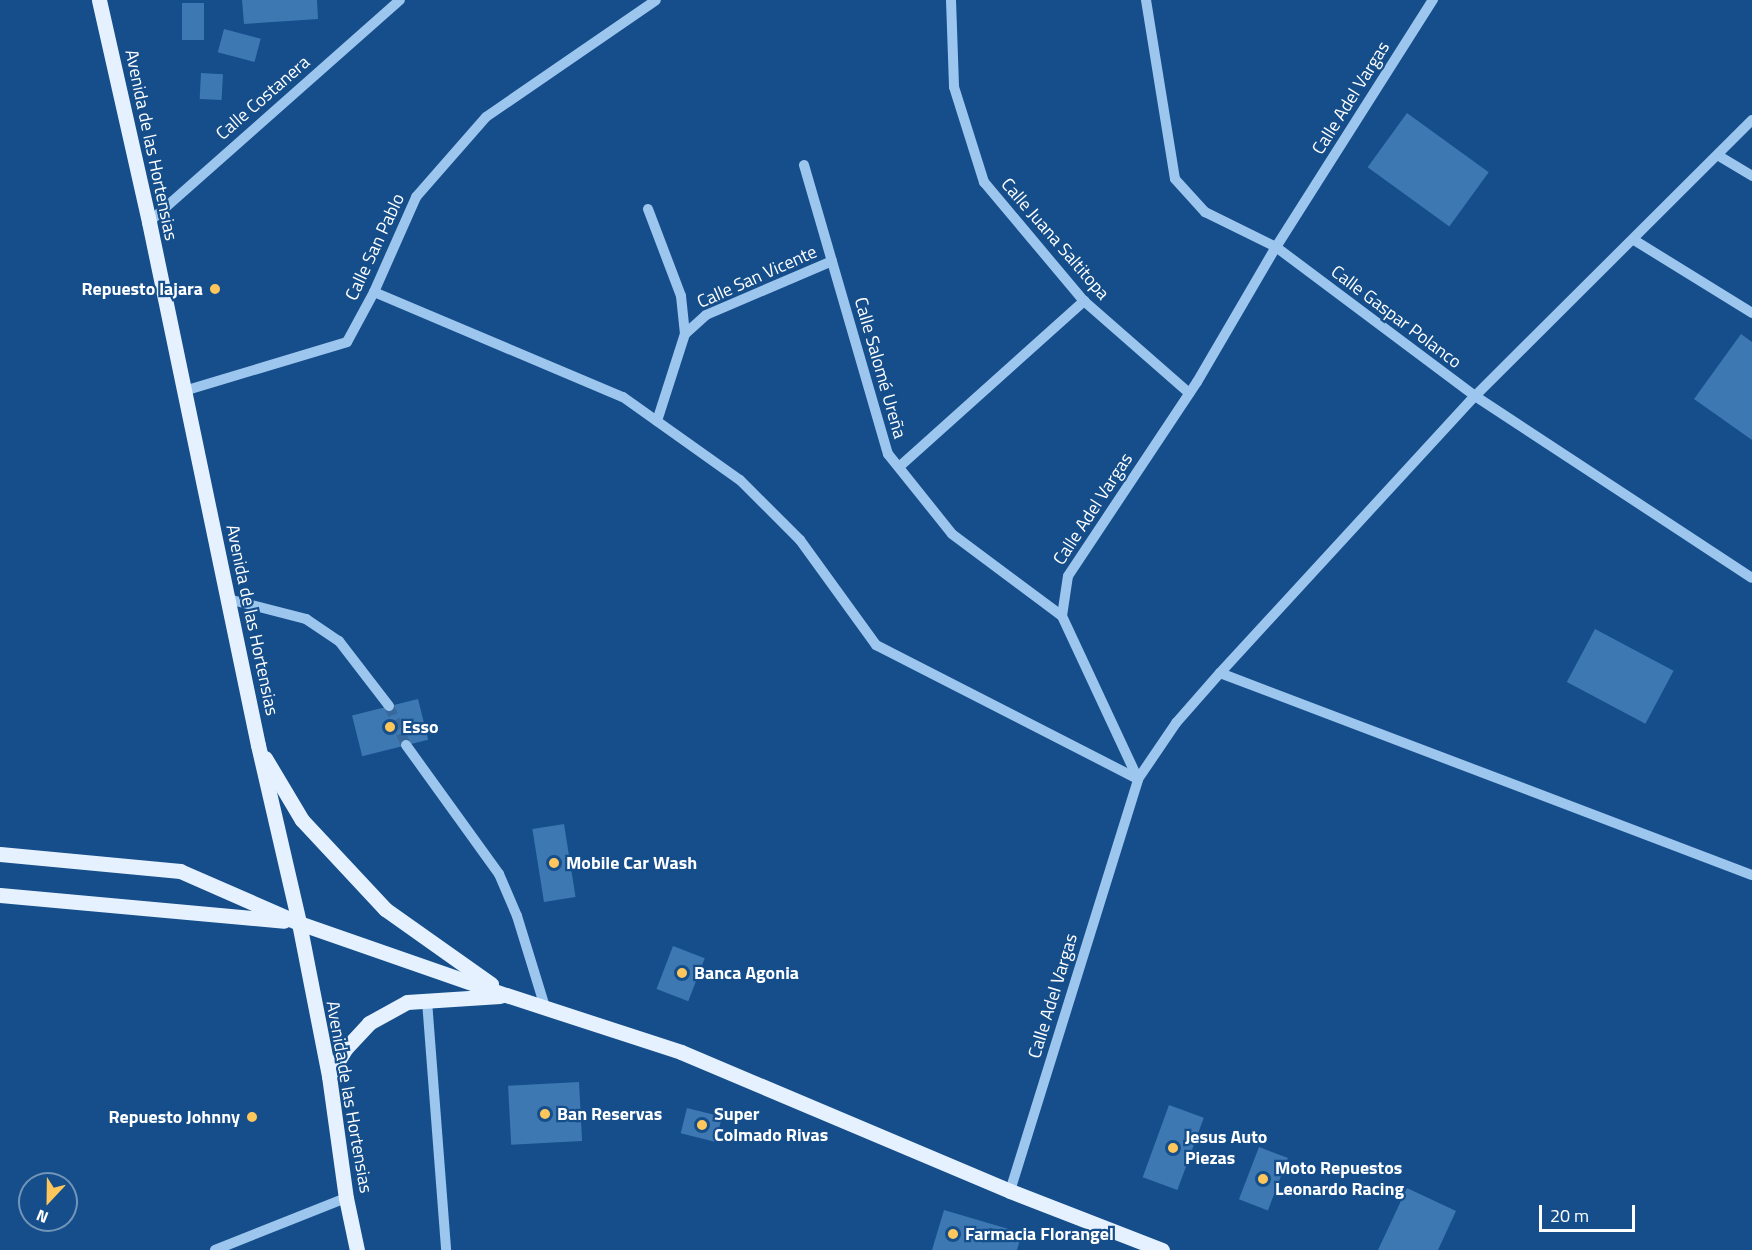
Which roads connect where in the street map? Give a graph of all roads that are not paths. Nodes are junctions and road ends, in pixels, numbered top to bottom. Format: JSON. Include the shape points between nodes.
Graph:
{"nodes":[{"id":1,"x":99,"y":0,"type":"edge"},
{"id":2,"x":400,"y":0,"type":"edge"},
{"id":3,"x":656,"y":0,"type":"edge"},
{"id":4,"x":951,"y":0,"type":"edge"},
{"id":5,"x":1146,"y":0,"type":"edge"},
{"id":6,"x":1433,"y":0,"type":"edge"},
{"id":7,"x":1752,"y":120,"type":"edge"},
{"id":8,"x":1719,"y":156,"type":"junction"},
{"id":9,"x":804,"y":165,"type":"dead end"},
{"id":10,"x":1752,"y":176,"type":"edge"},
{"id":11,"x":648,"y":209,"type":"dead end"},
{"id":12,"x":149,"y":222,"type":"junction"},
{"id":13,"x":1634,"y":240,"type":"junction"},
{"id":14,"x":1276,"y":247,"type":"junction"},
{"id":15,"x":832,"y":261,"type":"junction"},
{"id":16,"x":374,"y":292,"type":"junction"},
{"id":17,"x":1084,"y":301,"type":"junction"},
{"id":18,"x":1752,"y":313,"type":"edge"},
{"id":19,"x":685,"y":334,"type":"junction"},
{"id":20,"x":184,"y":391,"type":"junction"},
{"id":21,"x":1189,"y":393,"type":"junction"},
{"id":22,"x":1475,"y":396,"type":"junction"},
{"id":23,"x":657,"y":421,"type":"junction"},
{"id":24,"x":898,"y":467,"type":"junction"},
{"id":25,"x":1752,"y":578,"type":"edge"},
{"id":26,"x":228,"y":598,"type":"junction"},
{"id":27,"x":1062,"y":616,"type":"junction"},
{"id":28,"x":1221,"y":673,"type":"junction"},
{"id":29,"x":389,"y":706,"type":"tunnel mouth"},
{"id":30,"x":258,"y":745,"type":"junction"},
{"id":31,"x":406,"y":745,"type":"tunnel mouth"},
{"id":32,"x":1138,"y":779,"type":"junction"},
{"id":33,"x":0,"y":854,"type":"edge"},
{"id":34,"x":1752,"y":875,"type":"edge"},
{"id":35,"x":0,"y":896,"type":"edge"},
{"id":36,"x":299,"y":922,"type":"junction"},
{"id":37,"x":506,"y":995,"type":"junction"},
{"id":38,"x":427,"y":1001,"type":"junction"},
{"id":39,"x":545,"y":1007,"type":"junction"},
{"id":40,"x":329,"y":1076,"type":"junction"},
{"id":41,"x":1010,"y":1191,"type":"junction"},
{"id":42,"x":346,"y":1198,"type":"junction"},
{"id":43,"x":215,"y":1250,"type":"edge"},
{"id":44,"x":357,"y":1250,"type":"edge"},
{"id":45,"x":446,"y":1250,"type":"edge"},
{"id":46,"x":1162,"y":1250,"type":"edge"}],
"edges":[{"from":1,"to":12,"type":"main road","name":"Avenida de las Hortensias"},
{"from":2,"to":12,"type":"street","name":"Calle Costanera"},
{"from":3,"to":16,"type":"street","name":"Calle San Pablo","via":[[486,117],[416,197]]},
{"from":4,"to":17,"type":"street","name":"Calle Juana Saltitopa","via":[[954,87],[984,182]]},
{"from":5,"to":14,"type":"street","name":"Calle Gaspar Polanco","via":[[1175,179],[1204,212]]},
{"from":6,"to":14,"type":"street","name":"Calle Adel Vargas"},
{"from":7,"to":8,"type":"street","name":"Calle Adel Vargas"},
{"from":8,"to":10,"type":"street"},
{"from":8,"to":13,"type":"street","name":"Calle Adel Vargas"},
{"from":9,"to":15,"type":"street","name":"Calle Salomé Ureña"},
{"from":11,"to":19,"type":"street","via":[[681,296]]},
{"from":12,"to":20,"type":"main road","name":"Avenida de las Hortensias"},
{"from":13,"to":18,"type":"street"},
{"from":13,"to":22,"type":"street","name":"Calle Adel Vargas"},
{"from":14,"to":21,"type":"street","name":"Calle Adel Vargas"},
{"from":14,"to":22,"type":"street","name":"Calle Gaspar Polanco"},
{"from":15,"to":19,"type":"street","name":"Calle San Vicente","via":[[706,315]]},
{"from":15,"to":24,"type":"street","name":"Calle Salomé Ureña","via":[[888,454]]},
{"from":16,"to":20,"type":"street","name":"Calle San Pablo","via":[[347,342]]},
{"from":16,"to":23,"type":"street","via":[[623,397]]},
{"from":17,"to":21,"type":"street","name":"Calle Juana Saltitopa"},
{"from":17,"to":24,"type":"street"},
{"from":19,"to":23,"type":"street"},
{"from":20,"to":26,"type":"main road","name":"Avenida de las Hortensias"},
{"from":21,"to":27,"type":"street","name":"Calle Adel Vargas","via":[[1068,576]]},
{"from":22,"to":25,"type":"street","name":"Calle Gaspar Polanco"},
{"from":22,"to":28,"type":"street","name":"Calle Adel Vargas"},
{"from":23,"to":32,"type":"street","via":[[740,480],[800,540],[876,645]]},
{"from":24,"to":27,"type":"street","name":"Calle Salomé Ureña","via":[[952,534]]},
{"from":26,"to":29,"type":"street","via":[[306,619],[339,641]]},
{"from":26,"to":30,"type":"main road","name":"Avenida de las Hortensias"},
{"from":27,"to":32,"type":"street"},
{"from":28,"to":32,"type":"street","name":"Calle Adel Vargas","via":[[1176,723]]},
{"from":28,"to":34,"type":"street"},
{"from":30,"to":36,"type":"main road","name":"Avenida de las Hortensias"},
{"from":30,"to":37,"type":"main road","via":[[303,820],[385,909]]},
{"from":31,"to":39,"type":"street","via":[[499,874],[517,916]]},
{"from":32,"to":41,"type":"street","name":"Calle Adel Vargas"},
{"from":33,"to":36,"type":"main road","via":[[180,871]]},
{"from":35,"to":36,"type":"main road"},
{"from":36,"to":37,"type":"main road"},
{"from":36,"to":40,"type":"main road","name":"Avenida de las Hortensias"},
{"from":37,"to":38,"type":"main road"},
{"from":37,"to":39,"type":"main road"},
{"from":38,"to":40,"type":"main road","via":[[407,1002],[369,1023],[346,1048]]},
{"from":38,"to":45,"type":"street"},
{"from":39,"to":41,"type":"main road","via":[[681,1052]]},
{"from":40,"to":42,"type":"main road","name":"Avenida de las Hortensias"},
{"from":41,"to":46,"type":"main road"},
{"from":42,"to":43,"type":"street"},
{"from":42,"to":44,"type":"main road","name":"Avenida de las Hortensias"}]}
